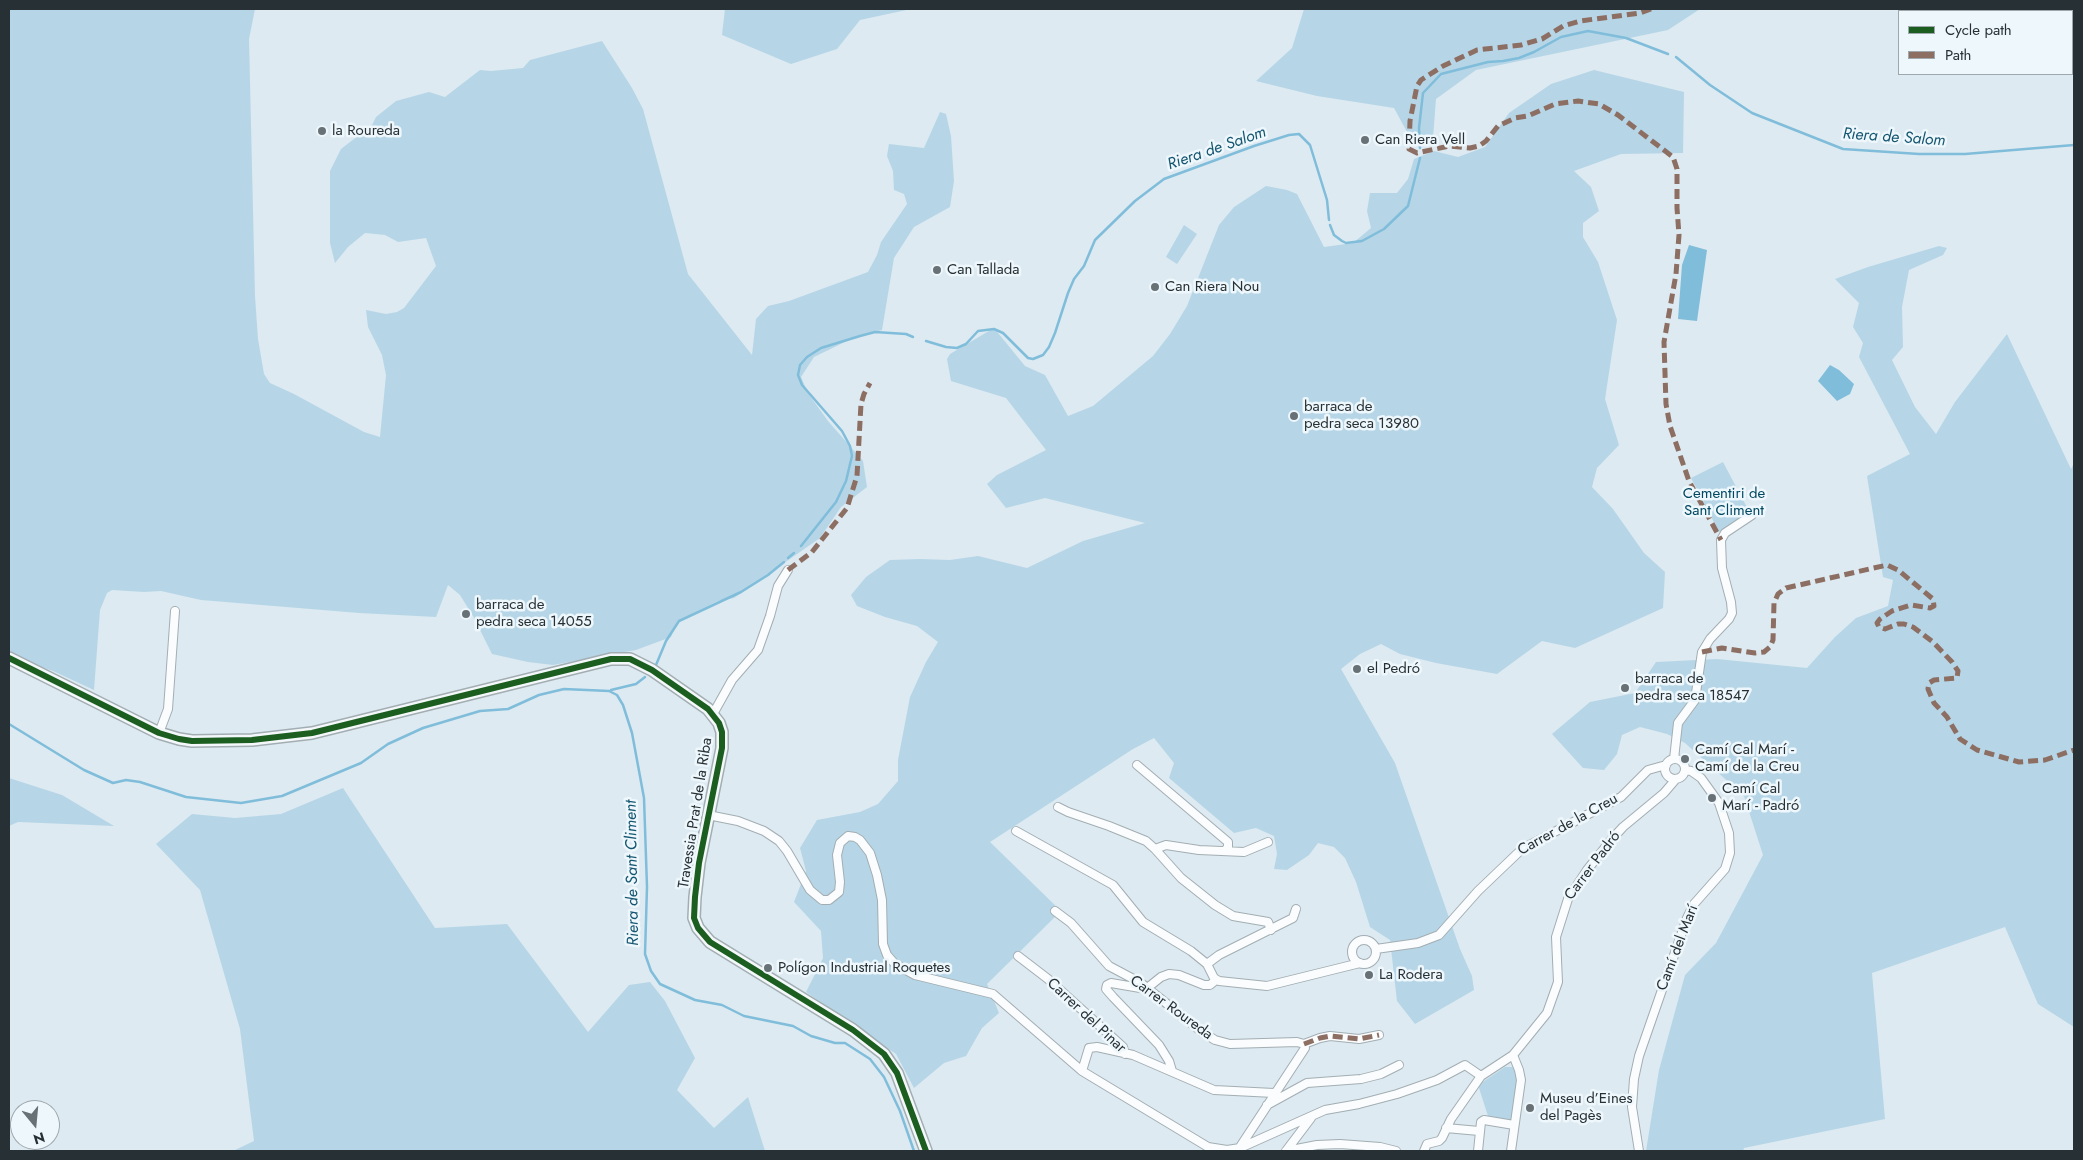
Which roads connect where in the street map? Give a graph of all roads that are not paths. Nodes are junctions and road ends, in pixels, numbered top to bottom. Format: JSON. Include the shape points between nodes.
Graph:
{"nodes":[{"id":1,"x":1752,"y":515,"type":"dead end"},
{"id":2,"x":788,"y":570,"type":"dead end"},
{"id":3,"x":175,"y":611,"type":"dead end"},
{"id":4,"x":9,"y":658,"type":"edge"},
{"id":5,"x":713,"y":714,"type":"junction"},
{"id":6,"x":159,"y":733,"type":"junction"},
{"id":7,"x":1674,"y":759,"type":"junction"},
{"id":8,"x":1137,"y":765,"type":"dead end"},
{"id":9,"x":1666,"y":765,"type":"junction"},
{"id":10,"x":1685,"y":770,"type":"junction"},
{"id":11,"x":1676,"y":778,"type":"junction"},
{"id":12,"x":1058,"y":807,"type":"dead end"},
{"id":13,"x":708,"y":815,"type":"junction"},
{"id":14,"x":1016,"y":831,"type":"dead end"},
{"id":15,"x":1268,"y":842,"type":"dead end"},
{"id":16,"x":1155,"y":849,"type":"junction"},
{"id":17,"x":1225,"y":851,"type":"junction"},
{"id":18,"x":1296,"y":909,"type":"dead end"},
{"id":19,"x":1055,"y":910,"type":"dead end"},
{"id":20,"x":1270,"y":930,"type":"junction"},
{"id":21,"x":1376,"y":949,"type":"junction"},
{"id":22,"x":1018,"y":956,"type":"dead end"},
{"id":23,"x":1360,"y":963,"type":"junction"},
{"id":24,"x":1207,"y":964,"type":"junction"},
{"id":25,"x":1216,"y":980,"type":"junction"},
{"id":26,"x":1146,"y":989,"type":"junction"},
{"id":27,"x":1379,"y":1034,"type":"dead end"},
{"id":28,"x":1304,"y":1044,"type":"junction"},
{"id":29,"x":1125,"y":1054,"type":"junction"},
{"id":30,"x":1513,"y":1055,"type":"junction"},
{"id":31,"x":1399,"y":1065,"type":"dead end"},
{"id":32,"x":1082,"y":1071,"type":"junction"},
{"id":33,"x":1172,"y":1071,"type":"junction"},
{"id":34,"x":1481,"y":1076,"type":"junction"},
{"id":35,"x":1274,"y":1093,"type":"junction"},
{"id":36,"x":1266,"y":1106,"type":"junction"},
{"id":37,"x":1312,"y":1116,"type":"junction"},
{"id":38,"x":1514,"y":1125,"type":"junction"},
{"id":39,"x":1252,"y":1128,"type":"junction"},
{"id":40,"x":1446,"y":1128,"type":"junction"},
{"id":41,"x":1479,"y":1131,"type":"junction"},
{"id":42,"x":1257,"y":1139,"type":"junction"},
{"id":43,"x":1240,"y":1148,"type":"junction"},
{"id":44,"x":926,"y":1151,"type":"edge"},
{"id":45,"x":1286,"y":1151,"type":"edge"},
{"id":46,"x":1396,"y":1151,"type":"edge"},
{"id":47,"x":1424,"y":1151,"type":"edge"},
{"id":48,"x":1478,"y":1151,"type":"edge"},
{"id":49,"x":1512,"y":1151,"type":"edge"},
{"id":50,"x":1639,"y":1151,"type":"edge"}],
"edges":[{"from":1,"to":7,"type":"street","via":[[1720,540],[1722,568],[1732,613],[1702,652],[1695,700],[1678,723]]},
{"from":2,"to":5,"type":"street","via":[[778,586],[758,650],[732,680]]},
{"from":3,"to":6,"type":"street","via":[[168,709]]},
{"from":4,"to":6,"type":"street"},
{"from":5,"to":6,"type":"street","via":[[686,692],[643,665],[623,658],[293,736],[192,741]]},
{"from":5,"to":13,"type":"street","name":"Travessia Prat de la Riba","via":[[721,728],[722,742]]},
{"from":7,"to":9,"type":"street"},
{"from":7,"to":10,"type":"street","via":[[1682,762]]},
{"from":8,"to":17,"type":"street","via":[[1228,842]]},
{"from":9,"to":11,"type":"street","via":[[1668,775]]},
{"from":9,"to":21,"type":"street","name":"Carrer de la Creu","via":[[1648,770],[1621,797],[1522,849],[1439,935],[1418,943]]},
{"from":10,"to":11,"type":"street"},
{"from":10,"to":50,"type":"street","name":"Camí del Marí","via":[[1701,778],[1719,803],[1730,833],[1730,853],[1724,869],[1694,904],[1687,918],[1639,1056],[1632,1107]]},
{"from":11,"to":30,"type":"street","name":"Carrer Padró","via":[[1664,793],[1621,829],[1568,898],[1556,938],[1559,976],[1555,993],[1547,1013]]},
{"from":12,"to":16,"type":"street","via":[[1138,837]]},
{"from":13,"to":32,"type":"street","via":[[738,821],[779,840],[810,890],[822,900],[829,900],[839,892],[838,847],[845,838],[860,840],[870,853],[877,875],[882,900],[882,937],[884,949],[891,959],[916,975],[978,989],[997,997]]},
{"from":13,"to":44,"type":"street","name":"Travessia Prat de la Riba","via":[[695,897],[694,918],[698,928],[710,942],[853,1030],[888,1058]]},
{"from":14,"to":24,"type":"street","via":[[1106,880],[1118,889],[1143,922]]},
{"from":15,"to":17,"type":"street","via":[[1249,851]]},
{"from":16,"to":17,"type":"street","via":[[1166,845]]},
{"from":16,"to":20,"type":"street","via":[[1181,878],[1215,905],[1233,916],[1268,922]]},
{"from":18,"to":20,"type":"street","via":[[1293,918]]},
{"from":19,"to":26,"type":"street","name":"Carrer Roureda","via":[[1109,966]]},
{"from":20,"to":24,"type":"street","via":[[1219,954]]},
{"from":21,"to":23,"type":"street","via":[[1371,962]]},
{"from":21,"to":23,"type":"street","name":"Carrer de la Creu","via":[[1366,940],[1356,943],[1353,954]]},
{"from":22,"to":29,"type":"street","name":"Carrer del Pinar","via":[[1113,1038]]},
{"from":23,"to":25,"type":"street","via":[[1267,986]]},
{"from":24,"to":25,"type":"street"},
{"from":25,"to":26,"type":"street","via":[[1210,985],[1169,974]]},
{"from":26,"to":28,"type":"street","name":"Carrer Roureda","via":[[1202,1032],[1222,1043]]},
{"from":26,"to":33,"type":"street","via":[[1111,983],[1106,988],[1153,1038]]},
{"from":27,"to":28,"type":"street","via":[[1359,1039],[1330,1036]]},
{"from":28,"to":35,"type":"street","via":[[1305,1048]]},
{"from":29,"to":32,"type":"street","via":[[1093,1046],[1088,1049]]},
{"from":29,"to":33,"type":"street","name":"Carrer del Pinar"},
{"from":30,"to":34,"type":"street","name":"Carrer Padró"},
{"from":30,"to":38,"type":"street","via":[[1521,1080]]},
{"from":31,"to":36,"type":"street","via":[[1361,1079],[1307,1083]]},
{"from":32,"to":43,"type":"street","via":[[1198,1142],[1218,1149]]},
{"from":33,"to":35,"type":"street","name":"Carrer del Pinar","via":[[1214,1090]]},
{"from":34,"to":37,"type":"street","via":[[1465,1065],[1408,1091],[1325,1110]]},
{"from":34,"to":40,"type":"street"},
{"from":35,"to":36,"type":"street"},
{"from":36,"to":39,"type":"street"},
{"from":37,"to":42,"type":"street"},
{"from":37,"to":45,"type":"street"},
{"from":38,"to":41,"type":"street","via":[[1484,1120]]},
{"from":38,"to":49,"type":"street"},
{"from":39,"to":42,"type":"street","via":[[1252,1135]]},
{"from":39,"to":43,"type":"street"},
{"from":40,"to":41,"type":"street"},
{"from":40,"to":47,"type":"street","via":[[1439,1141],[1427,1144]]},
{"from":41,"to":48,"type":"street"},
{"from":42,"to":43,"type":"street"},
{"from":45,"to":46,"type":"street","via":[[1340,1144]]}]}
